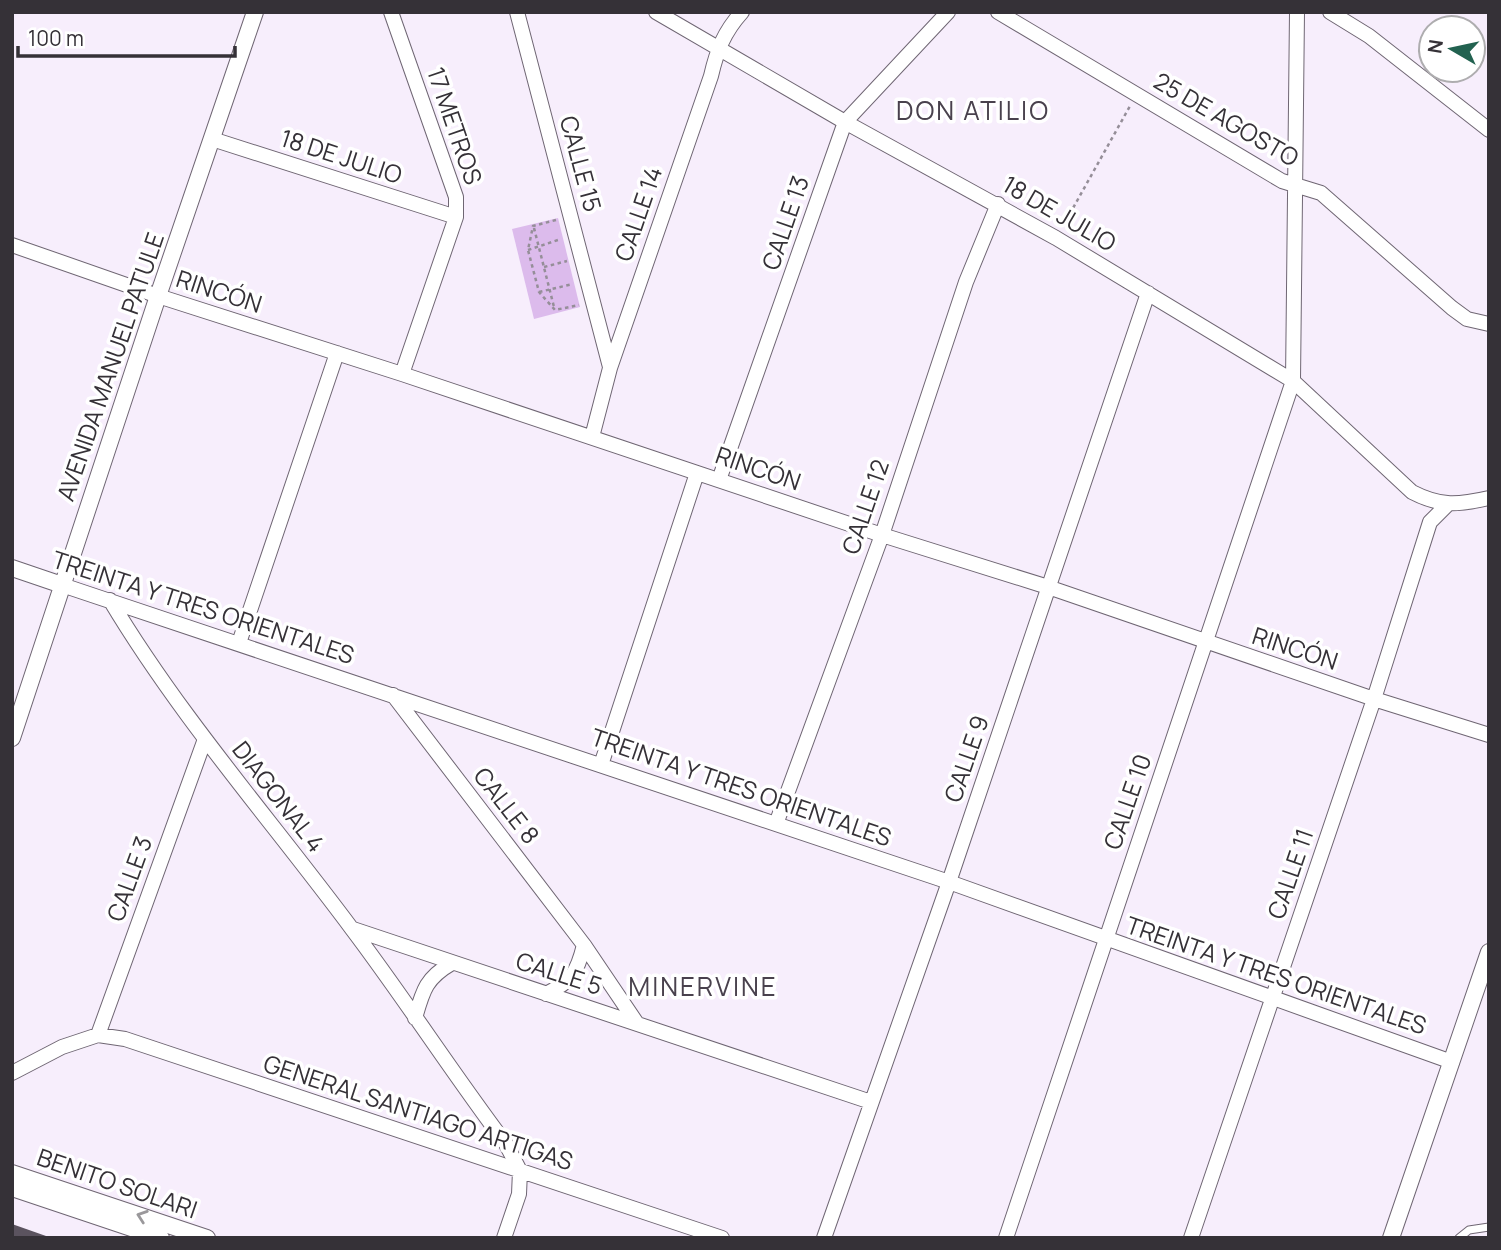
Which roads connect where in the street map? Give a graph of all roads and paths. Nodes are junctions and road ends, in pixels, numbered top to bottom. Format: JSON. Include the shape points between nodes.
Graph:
{"nodes":[{"id":1,"x":255,"y":12,"type":"edge"},
{"id":2,"x":391,"y":12,"type":"edge"},
{"id":3,"x":517,"y":12,"type":"edge"},
{"id":4,"x":656,"y":12,"type":"edge"},
{"id":5,"x":742,"y":12,"type":"edge"},
{"id":6,"x":948,"y":12,"type":"edge"},
{"id":7,"x":998,"y":12,"type":"edge"},
{"id":8,"x":1297,"y":12,"type":"edge"},
{"id":9,"x":1330,"y":12,"type":"edge"},
{"id":10,"x":718,"y":47,"type":"junction"},
{"id":11,"x":1137,"y":94,"type":"junction"},
{"id":12,"x":845,"y":122,"type":"junction"},
{"id":13,"x":1489,"y":130,"type":"edge"},
{"id":14,"x":212,"y":139,"type":"junction"},
{"id":15,"x":1296,"y":187,"type":"junction"},
{"id":16,"x":998,"y":204,"type":"junction"},
{"id":17,"x":570,"y":215,"type":"junction"},
{"id":18,"x":456,"y":217,"type":"junction"},
{"id":19,"x":533,"y":226,"type":"junction"},
{"id":20,"x":575,"y":234,"type":"junction"},
{"id":21,"x":1056,"y":238,"type":"junction"},
{"id":22,"x":12,"y":245,"type":"edge"},
{"id":23,"x":538,"y":246,"type":"junction"},
{"id":24,"x":528,"y":250,"type":"junction"},
{"id":25,"x":581,"y":257,"type":"junction"},
{"id":26,"x":544,"y":267,"type":"junction"},
{"id":27,"x":587,"y":281,"type":"junction"},
{"id":28,"x":549,"y":289,"type":"junction"},
{"id":29,"x":539,"y":292,"type":"junction"},
{"id":30,"x":1147,"y":293,"type":"junction"},
{"id":31,"x":158,"y":296,"type":"junction"},
{"id":32,"x":593,"y":302,"type":"junction"},
{"id":33,"x":555,"y":310,"type":"junction"},
{"id":34,"x":1489,"y":324,"type":"edge"},
{"id":35,"x":337,"y":354,"type":"junction"},
{"id":36,"x":610,"y":368,"type":"junction"},
{"id":37,"x":402,"y":374,"type":"junction"},
{"id":38,"x":1293,"y":381,"type":"junction"},
{"id":39,"x":592,"y":437,"type":"junction"},
{"id":40,"x":698,"y":473,"type":"junction"},
{"id":41,"x":719,"y":480,"type":"junction"},
{"id":42,"x":1489,"y":498,"type":"edge"},
{"id":43,"x":1426,"y":499,"type":"junction"},
{"id":44,"x":1448,"y":503,"type":"junction"},
{"id":45,"x":1430,"y":522,"type":"junction"},
{"id":46,"x":882,"y":535,"type":"junction"},
{"id":47,"x":12,"y":568,"type":"edge"},
{"id":48,"x":62,"y":585,"type":"junction"},
{"id":49,"x":1048,"y":587,"type":"junction"},
{"id":50,"x":110,"y":600,"type":"junction"},
{"id":51,"x":239,"y":643,"type":"junction"},
{"id":52,"x":1206,"y":643,"type":"junction"},
{"id":53,"x":392,"y":695,"type":"junction"},
{"id":54,"x":1374,"y":699,"type":"junction"},
{"id":55,"x":1489,"y":735,"type":"edge"},
{"id":56,"x":12,"y":738,"type":"edge"},
{"id":57,"x":205,"y":738,"type":"junction"},
{"id":58,"x":601,"y":765,"type":"junction"},
{"id":59,"x":776,"y":824,"type":"junction"},
{"id":60,"x":949,"y":882,"type":"junction"},
{"id":61,"x":353,"y":929,"type":"junction"},
{"id":62,"x":1106,"y":940,"type":"junction"},
{"id":63,"x":584,"y":944,"type":"junction"},
{"id":64,"x":1489,"y":952,"type":"edge"},
{"id":65,"x":452,"y":963,"type":"junction"},
{"id":66,"x":546,"y":994,"type":"junction"},
{"id":67,"x":1273,"y":998,"type":"junction"},
{"id":68,"x":415,"y":1018,"type":"junction"},
{"id":69,"x":636,"y":1022,"type":"junction"},
{"id":70,"x":98,"y":1035,"type":"junction"},
{"id":71,"x":1451,"y":1062,"type":"junction"},
{"id":72,"x":12,"y":1073,"type":"edge"},
{"id":73,"x":871,"y":1102,"type":"junction"},
{"id":74,"x":520,"y":1171,"type":"junction"},
{"id":75,"x":12,"y":1172,"type":"edge"},
{"id":76,"x":12,"y":1188,"type":"edge"},
{"id":77,"x":1489,"y":1227,"type":"edge"},
{"id":78,"x":161,"y":1238,"type":"edge"},
{"id":79,"x":207,"y":1238,"type":"edge"},
{"id":80,"x":504,"y":1238,"type":"edge"},
{"id":81,"x":722,"y":1238,"type":"edge"},
{"id":82,"x":824,"y":1238,"type":"edge"},
{"id":83,"x":1006,"y":1238,"type":"edge"},
{"id":84,"x":1191,"y":1238,"type":"edge"},
{"id":85,"x":1391,"y":1238,"type":"edge"},
{"id":86,"x":1460,"y":1238,"type":"edge"}],
"edges":[{"from":1,"to":14,"type":"street","name":"AVENIDA MANUEL PATULE"},
{"from":2,"to":18,"type":"street","name":"17 METROS","via":[[456,197]]},
{"from":3,"to":17,"type":"street","name":"CALLE 15"},
{"from":4,"to":10,"type":"street","name":"18 DE JULIO"},
{"from":5,"to":10,"type":"street","name":"CALLE 14"},
{"from":6,"to":12,"type":"street","name":"CALLE 13"},
{"from":7,"to":11,"type":"street","name":"25 DE AGOSTO"},
{"from":8,"to":15,"type":"street","name":"CALLE 10"},
{"from":9,"to":13,"type":"street","via":[[1369,36]]},
{"from":10,"to":12,"type":"street","name":"18 DE JULIO"},
{"from":10,"to":36,"type":"street","name":"CALLE 14"},
{"from":11,"to":15,"type":"street","name":"25 DE AGOSTO"},
{"from":11,"to":21,"type":"path"},
{"from":12,"to":16,"type":"street","name":"18 DE JULIO"},
{"from":12,"to":41,"type":"street","name":"CALLE 13"},
{"from":14,"to":18,"type":"street","name":"18 DE JULIO"},
{"from":14,"to":31,"type":"street","name":"AVENIDA MANUEL PATULE"},
{"from":15,"to":34,"type":"street","name":"25 DE AGOSTO","via":[[1321,192],[1452,308],[1467,319]]},
{"from":15,"to":38,"type":"street","name":"CALLE 10"},
{"from":16,"to":21,"type":"street","name":"18 DE JULIO"},
{"from":16,"to":46,"type":"street","name":"CALLE 12","via":[[966,282]]},
{"from":17,"to":19,"type":"path"},
{"from":17,"to":20,"type":"street","name":"CALLE 15"},
{"from":18,"to":37,"type":"street","name":"17 METROS"},
{"from":19,"to":23,"type":"path"},
{"from":19,"to":24,"type":"path"},
{"from":20,"to":23,"type":"path"},
{"from":20,"to":25,"type":"street","name":"CALLE 15"},
{"from":21,"to":30,"type":"street","name":"18 DE JULIO"},
{"from":22,"to":31,"type":"street","name":"RINCÓN"},
{"from":23,"to":24,"type":"path"},
{"from":23,"to":26,"type":"path"},
{"from":24,"to":29,"type":"path"},
{"from":25,"to":26,"type":"path"},
{"from":25,"to":27,"type":"street","name":"CALLE 15"},
{"from":26,"to":28,"type":"path"},
{"from":27,"to":28,"type":"path"},
{"from":27,"to":32,"type":"street","name":"CALLE 15"},
{"from":28,"to":29,"type":"path"},
{"from":28,"to":33,"type":"path"},
{"from":29,"to":33,"type":"path"},
{"from":30,"to":38,"type":"street","name":"18 DE JULIO"},
{"from":30,"to":49,"type":"street","name":"CALLE 9"},
{"from":31,"to":35,"type":"street","name":"RINCÓN"},
{"from":31,"to":48,"type":"street","name":"AVENIDA MANUEL PATULE"},
{"from":32,"to":33,"type":"path"},
{"from":32,"to":36,"type":"street","name":"CALLE 15"},
{"from":35,"to":37,"type":"street","name":"RINCÓN"},
{"from":35,"to":51,"type":"street"},
{"from":36,"to":39,"type":"street","name":"CALLE 14"},
{"from":37,"to":39,"type":"street","name":"RINCÓN"},
{"from":38,"to":43,"type":"street","name":"18 DE JULIO","via":[[1412,492]]},
{"from":38,"to":52,"type":"street","name":"CALLE 10"},
{"from":39,"to":40,"type":"street","name":"RINCÓN"},
{"from":40,"to":41,"type":"street","name":"RINCÓN"},
{"from":40,"to":58,"type":"street"},
{"from":41,"to":46,"type":"street","name":"RINCÓN"},
{"from":42,"to":44,"type":"street","name":"18 DE JULIO"},
{"from":43,"to":44,"type":"street","name":"18 DE JULIO"},
{"from":43,"to":45,"type":"street","name":"CALLE 11"},
{"from":44,"to":45,"type":"street","name":"CALLE 11"},
{"from":45,"to":54,"type":"street","name":"CALLE 11"},
{"from":46,"to":49,"type":"street","name":"RINCÓN"},
{"from":46,"to":59,"type":"street","name":"CALLE 12"},
{"from":47,"to":48,"type":"street","name":"TREINTA Y TRES ORIENTALES"},
{"from":48,"to":50,"type":"street","name":"TREINTA Y TRES ORIENTALES"},
{"from":48,"to":56,"type":"street","name":"AVENIDA MANUEL PATULE"},
{"from":49,"to":52,"type":"street","name":"RINCÓN"},
{"from":49,"to":60,"type":"street","name":"CALLE 9"},
{"from":50,"to":51,"type":"street","name":"TREINTA Y TRES ORIENTALES"},
{"from":50,"to":57,"type":"street","name":"DIAGONAL 4","via":[[140,650]]},
{"from":51,"to":53,"type":"street","name":"TREINTA Y TRES ORIENTALES"},
{"from":52,"to":54,"type":"street","name":"RINCÓN"},
{"from":52,"to":62,"type":"street","name":"CALLE 10"},
{"from":53,"to":58,"type":"street","name":"TREINTA Y TRES ORIENTALES"},
{"from":53,"to":63,"type":"street","name":"CALLE 8"},
{"from":54,"to":55,"type":"street","name":"RINCÓN"},
{"from":54,"to":67,"type":"street","name":"CALLE 11"},
{"from":57,"to":61,"type":"street","name":"DIAGONAL 4"},
{"from":57,"to":70,"type":"street","name":"CALLE 3"},
{"from":58,"to":59,"type":"street","name":"TREINTA Y TRES ORIENTALES"},
{"from":59,"to":60,"type":"street","name":"TREINTA Y TRES ORIENTALES"},
{"from":60,"to":62,"type":"street","name":"TREINTA Y TRES ORIENTALES"},
{"from":60,"to":73,"type":"street","name":"CALLE 9"},
{"from":61,"to":65,"type":"street","name":"CALLE 5"},
{"from":61,"to":68,"type":"street","name":"DIAGONAL 4"},
{"from":62,"to":67,"type":"street","name":"TREINTA Y TRES ORIENTALES"},
{"from":62,"to":83,"type":"street","name":"CALLE 10"},
{"from":63,"to":66,"type":"street","via":[[578,968],[566,985]]},
{"from":63,"to":69,"type":"street","name":"CALLE 8"},
{"from":64,"to":71,"type":"street"},
{"from":65,"to":66,"type":"street","name":"CALLE 5"},
{"from":65,"to":68,"type":"street","via":[[435,973],[422,990]]},
{"from":66,"to":69,"type":"street","name":"CALLE 5"},
{"from":67,"to":71,"type":"street","name":"TREINTA Y TRES ORIENTALES"},
{"from":67,"to":84,"type":"street","name":"CALLE 11"},
{"from":68,"to":74,"type":"street","name":"DIAGONAL 4","via":[[506,1144]]},
{"from":69,"to":73,"type":"street","name":"CALLE 5"},
{"from":70,"to":72,"type":"street","via":[[62,1047]]},
{"from":70,"to":74,"type":"street","name":"GENERAL SANTIAGO ARTIGAS","via":[[125,1039]]},
{"from":71,"to":85,"type":"street"},
{"from":73,"to":82,"type":"street","name":"CALLE 9"},
{"from":74,"to":80,"type":"street","via":[[519,1194]]},
{"from":74,"to":81,"type":"street","name":"GENERAL SANTIAGO ARTIGAS"},
{"from":79,"to":75,"type":"street","name":"BENITO SOLARI","one_way":true},
{"from":76,"to":78,"type":"street","name":"BENITO SOLARI"},
{"from":77,"to":86,"type":"lane","via":[[1469,1230]]}]}
